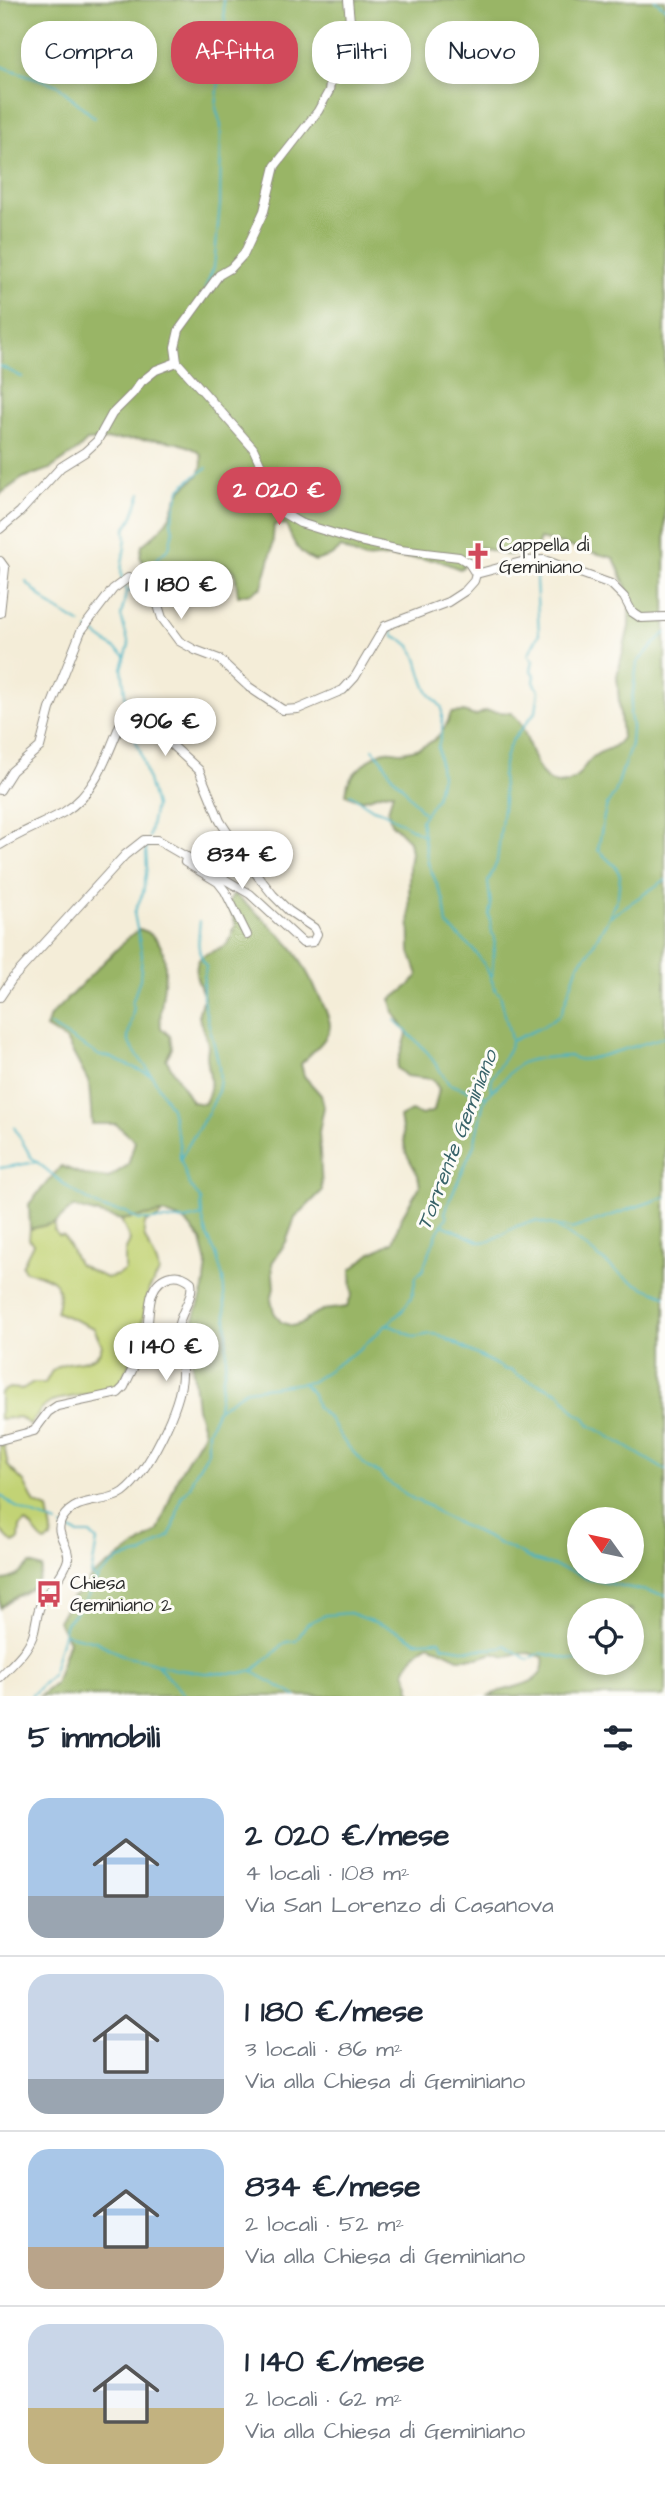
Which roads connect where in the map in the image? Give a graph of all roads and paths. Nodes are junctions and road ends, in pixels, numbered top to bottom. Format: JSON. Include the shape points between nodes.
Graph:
{"nodes":[{"id":1,"x":348,"y":0,"type":"edge"},
{"id":2,"x":177,"y":362,"type":"junction"},
{"id":3,"x":0,"y":529,"type":"edge"},
{"id":4,"x":0,"y":561,"type":"edge"},
{"id":5,"x":475,"y":574,"type":"junction"},
{"id":6,"x":0,"y":613,"type":"edge"},
{"id":7,"x":665,"y":617,"type":"edge"},
{"id":8,"x":0,"y":790,"type":"edge"},
{"id":9,"x":0,"y":845,"type":"edge"},
{"id":10,"x":187,"y":857,"type":"junction"},
{"id":11,"x":238,"y":928,"type":"dead end"},
{"id":12,"x":0,"y":997,"type":"edge"},
{"id":13,"x":0,"y":1440,"type":"edge"},
{"id":14,"x":0,"y":1676,"type":"edge"}],
"edges":[{"from":1,"to":2,"type":"street","via":[[350,22],[335,48],[329,90],[275,166],[264,211],[244,254],[212,284],[179,330]]},
{"from":2,"to":3,"type":"street","via":[[141,382],[112,414],[97,441],[61,467]]},
{"from":2,"to":5,"type":"street","via":[[253,448],[283,513],[355,540],[459,557]]},
{"from":4,"to":6,"type":"street","via":[[5,568]]},
{"from":5,"to":7,"type":"street","via":[[544,560],[611,584],[641,618]]},
{"from":5,"to":8,"type":"street","via":[[466,591],[447,602],[385,626],[343,690],[290,710],[269,702],[219,659],[179,641],[162,618],[152,586],[141,578],[128,578],[113,589],[81,631],[40,747],[12,771]]},
{"from":9,"to":10,"type":"street","via":[[64,812],[79,799],[102,768],[122,720],[136,716],[199,770],[220,821],[246,860],[273,895],[314,928],[315,940],[303,943],[250,894]]},
{"from":10,"to":11,"type":"street","via":[[185,862],[218,881],[247,934]]},
{"from":10,"to":12,"type":"street","via":[[156,840],[139,842]]},
{"from":13,"to":14,"type":"street","via":[[34,1431],[57,1406],[118,1393],[146,1338],[155,1288],[174,1275],[191,1282],[178,1329],[182,1377],[168,1426],[128,1487],[114,1496],[80,1504],[61,1520],[59,1532],[67,1563],[41,1603],[29,1644]]}]}
